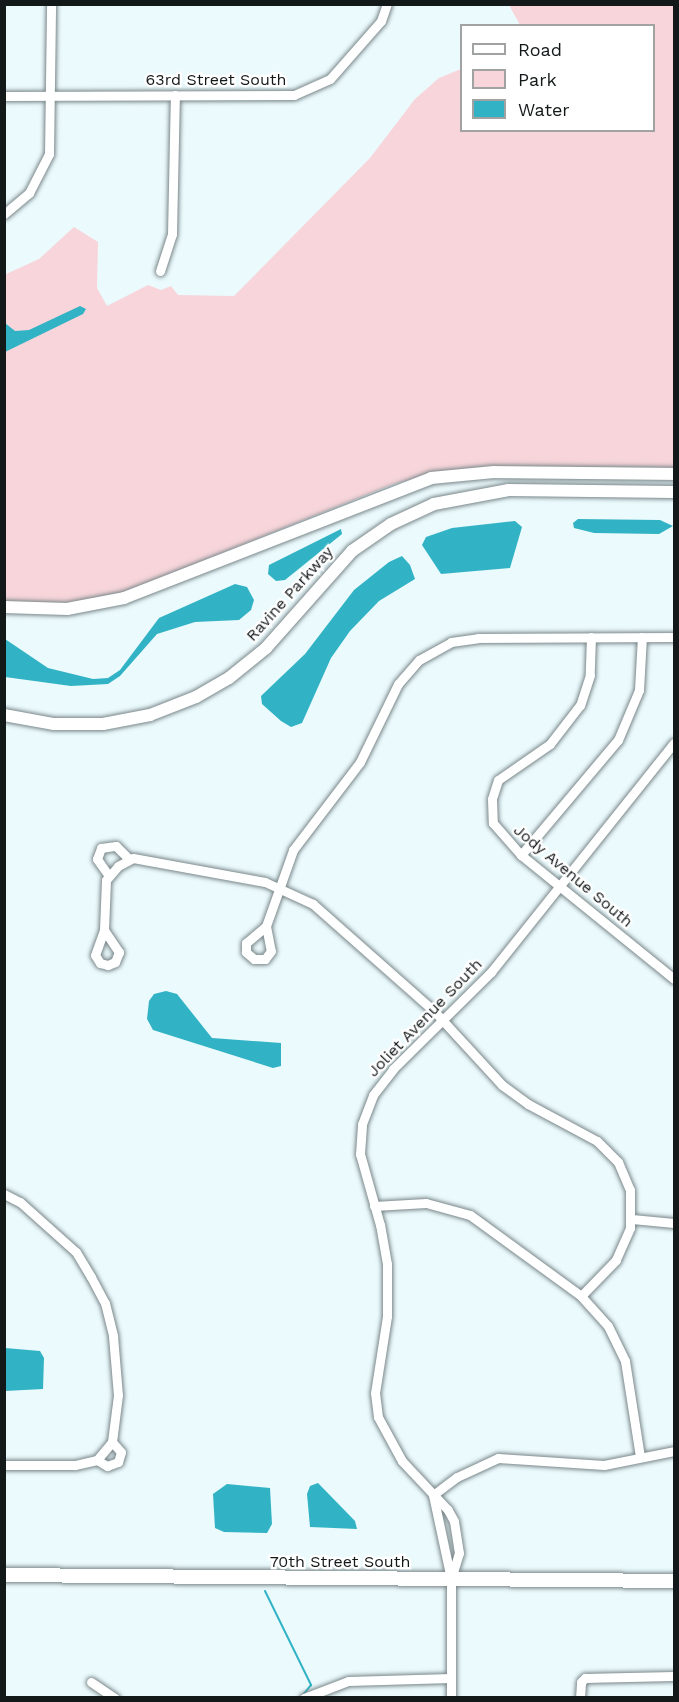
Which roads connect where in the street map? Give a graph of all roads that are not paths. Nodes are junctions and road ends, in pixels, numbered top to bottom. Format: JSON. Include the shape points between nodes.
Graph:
{"nodes":[{"id":1,"x":51,"y":4,"type":"edge"},
{"id":2,"x":387,"y":4,"type":"edge"},
{"id":3,"x":4,"y":96,"type":"edge"},
{"id":4,"x":51,"y":96,"type":"junction"},
{"id":5,"x":175,"y":96,"type":"junction"},
{"id":6,"x":4,"y":214,"type":"edge"},
{"id":7,"x":160,"y":271,"type":"dead end"},
{"id":8,"x":675,"y":474,"type":"edge"},
{"id":9,"x":675,"y":492,"type":"edge"},
{"id":10,"x":4,"y":607,"type":"edge"},
{"id":11,"x":642,"y":637,"type":"junction"},
{"id":12,"x":675,"y":637,"type":"edge"},
{"id":13,"x":591,"y":638,"type":"junction"},
{"id":14,"x":4,"y":715,"type":"edge"},
{"id":15,"x":675,"y":743,"type":"edge"},
{"id":16,"x":521,"y":855,"type":"junction"},
{"id":17,"x":129,"y":859,"type":"junction"},
{"id":18,"x":109,"y":876,"type":"junction"},
{"id":19,"x":279,"y":886,"type":"junction"},
{"id":20,"x":559,"y":887,"type":"junction"},
{"id":21,"x":266,"y":926,"type":"dead end"},
{"id":22,"x":104,"y":930,"type":"dead end"},
{"id":23,"x":675,"y":979,"type":"edge"},
{"id":24,"x":442,"y":1019,"type":"junction"},
{"id":25,"x":4,"y":1194,"type":"edge"},
{"id":26,"x":374,"y":1206,"type":"junction"},
{"id":27,"x":632,"y":1219,"type":"junction"},
{"id":28,"x":675,"y":1223,"type":"edge"},
{"id":29,"x":581,"y":1296,"type":"junction"},
{"id":30,"x":112,"y":1442,"type":"junction"},
{"id":31,"x":675,"y":1451,"type":"edge"},
{"id":32,"x":640,"y":1457,"type":"junction"},
{"id":33,"x":96,"y":1460,"type":"junction"},
{"id":34,"x":4,"y":1465,"type":"edge"},
{"id":35,"x":433,"y":1495,"type":"junction"},
{"id":36,"x":4,"y":1575,"type":"edge"},
{"id":37,"x":451,"y":1579,"type":"junction"},
{"id":38,"x":675,"y":1581,"type":"edge"},
{"id":39,"x":675,"y":1676,"type":"edge"},
{"id":40,"x":451,"y":1678,"type":"junction"},
{"id":41,"x":91,"y":1682,"type":"dead end"},
{"id":42,"x":115,"y":1698,"type":"edge"},
{"id":43,"x":304,"y":1698,"type":"edge"},
{"id":44,"x":451,"y":1698,"type":"edge"},
{"id":45,"x":580,"y":1698,"type":"edge"}],
"edges":[{"from":1,"to":4,"type":"street"},
{"from":2,"to":5,"type":"street","name":"63rd Street South","via":[[381,21],[355,54],[318,87],[280,96]]},
{"from":3,"to":4,"type":"street","name":"63rd Street South"},
{"from":4,"to":5,"type":"street","name":"63rd Street South"},
{"from":4,"to":6,"type":"street","via":[[46,164],[29,193]]},
{"from":5,"to":7,"type":"street","via":[[172,234]]},
{"from":8,"to":10,"type":"street","name":"Ravine Parkway","via":[[494,472],[431,478],[124,598],[67,609]]},
{"from":9,"to":14,"type":"street","name":"Ravine Parkway","via":[[508,490],[434,504],[365,540],[330,572],[266,648],[229,678],[196,697],[150,715],[103,724],[54,724]]},
{"from":11,"to":12,"type":"street"},
{"from":11,"to":13,"type":"street"},
{"from":11,"to":16,"type":"street","via":[[639,690],[618,740]]},
{"from":13,"to":16,"type":"street","name":"Jody Avenue South","via":[[589,684],[573,716],[550,744],[508,770],[495,785],[493,823]]},
{"from":13,"to":19,"type":"street","via":[[478,638],[451,642],[419,660],[398,684],[360,762],[299,840]]},
{"from":15,"to":20,"type":"street","name":"Joliet Avenue South"},
{"from":16,"to":20,"type":"street","name":"Jody Avenue South"},
{"from":17,"to":18,"type":"street"},
{"from":17,"to":18,"type":"street","via":[[116,846],[101,848],[97,859]]},
{"from":17,"to":19,"type":"street","via":[[145,858]]},
{"from":18,"to":22,"type":"street","via":[[104,889]]},
{"from":19,"to":21,"type":"street"},
{"from":19,"to":24,"type":"street","via":[[313,903]]},
{"from":20,"to":23,"type":"street","name":"Jody Avenue South"},
{"from":20,"to":24,"type":"street","name":"Joliet Avenue South","via":[[490,972]]},
{"from":24,"to":26,"type":"street","name":"Joliet Avenue South","via":[[373,1095],[362,1124],[360,1154]]},
{"from":24,"to":27,"type":"street","via":[[511,1092],[608,1149],[628,1183]]},
{"from":25,"to":30,"type":"street","via":[[20,1202],[76,1252],[105,1303],[117,1362]]},
{"from":26,"to":29,"type":"street","via":[[426,1203],[470,1215]]},
{"from":26,"to":35,"type":"street","name":"Joliet Avenue South","via":[[387,1264],[387,1316],[375,1392],[378,1417],[402,1461]]},
{"from":27,"to":28,"type":"street"},
{"from":27,"to":29,"type":"street","via":[[616,1260]]},
{"from":29,"to":32,"type":"street","via":[[608,1326],[625,1361]]},
{"from":30,"to":33,"type":"street"},
{"from":30,"to":33,"type":"street","via":[[121,1452],[116,1464],[107,1466]]},
{"from":31,"to":32,"type":"street"},
{"from":32,"to":35,"type":"street","via":[[604,1465],[498,1458],[457,1477]]},
{"from":33,"to":34,"type":"street","via":[[82,1465]]},
{"from":35,"to":37,"type":"street","name":"Joliet Avenue South"},
{"from":35,"to":37,"type":"street","name":"Joliet Avenue South","via":[[448,1510],[458,1534],[459,1553]]},
{"from":36,"to":37,"type":"main road","name":"70th Street South"},
{"from":37,"to":38,"type":"main road","name":"70th Street South"},
{"from":37,"to":40,"type":"street","name":"Joliet Avenue South"},
{"from":39,"to":45,"type":"street","via":[[608,1675],[581,1682]]},
{"from":40,"to":43,"type":"street","via":[[348,1681]]},
{"from":40,"to":44,"type":"street","name":"Joliet Avenue South"},
{"from":41,"to":42,"type":"street"}]}
